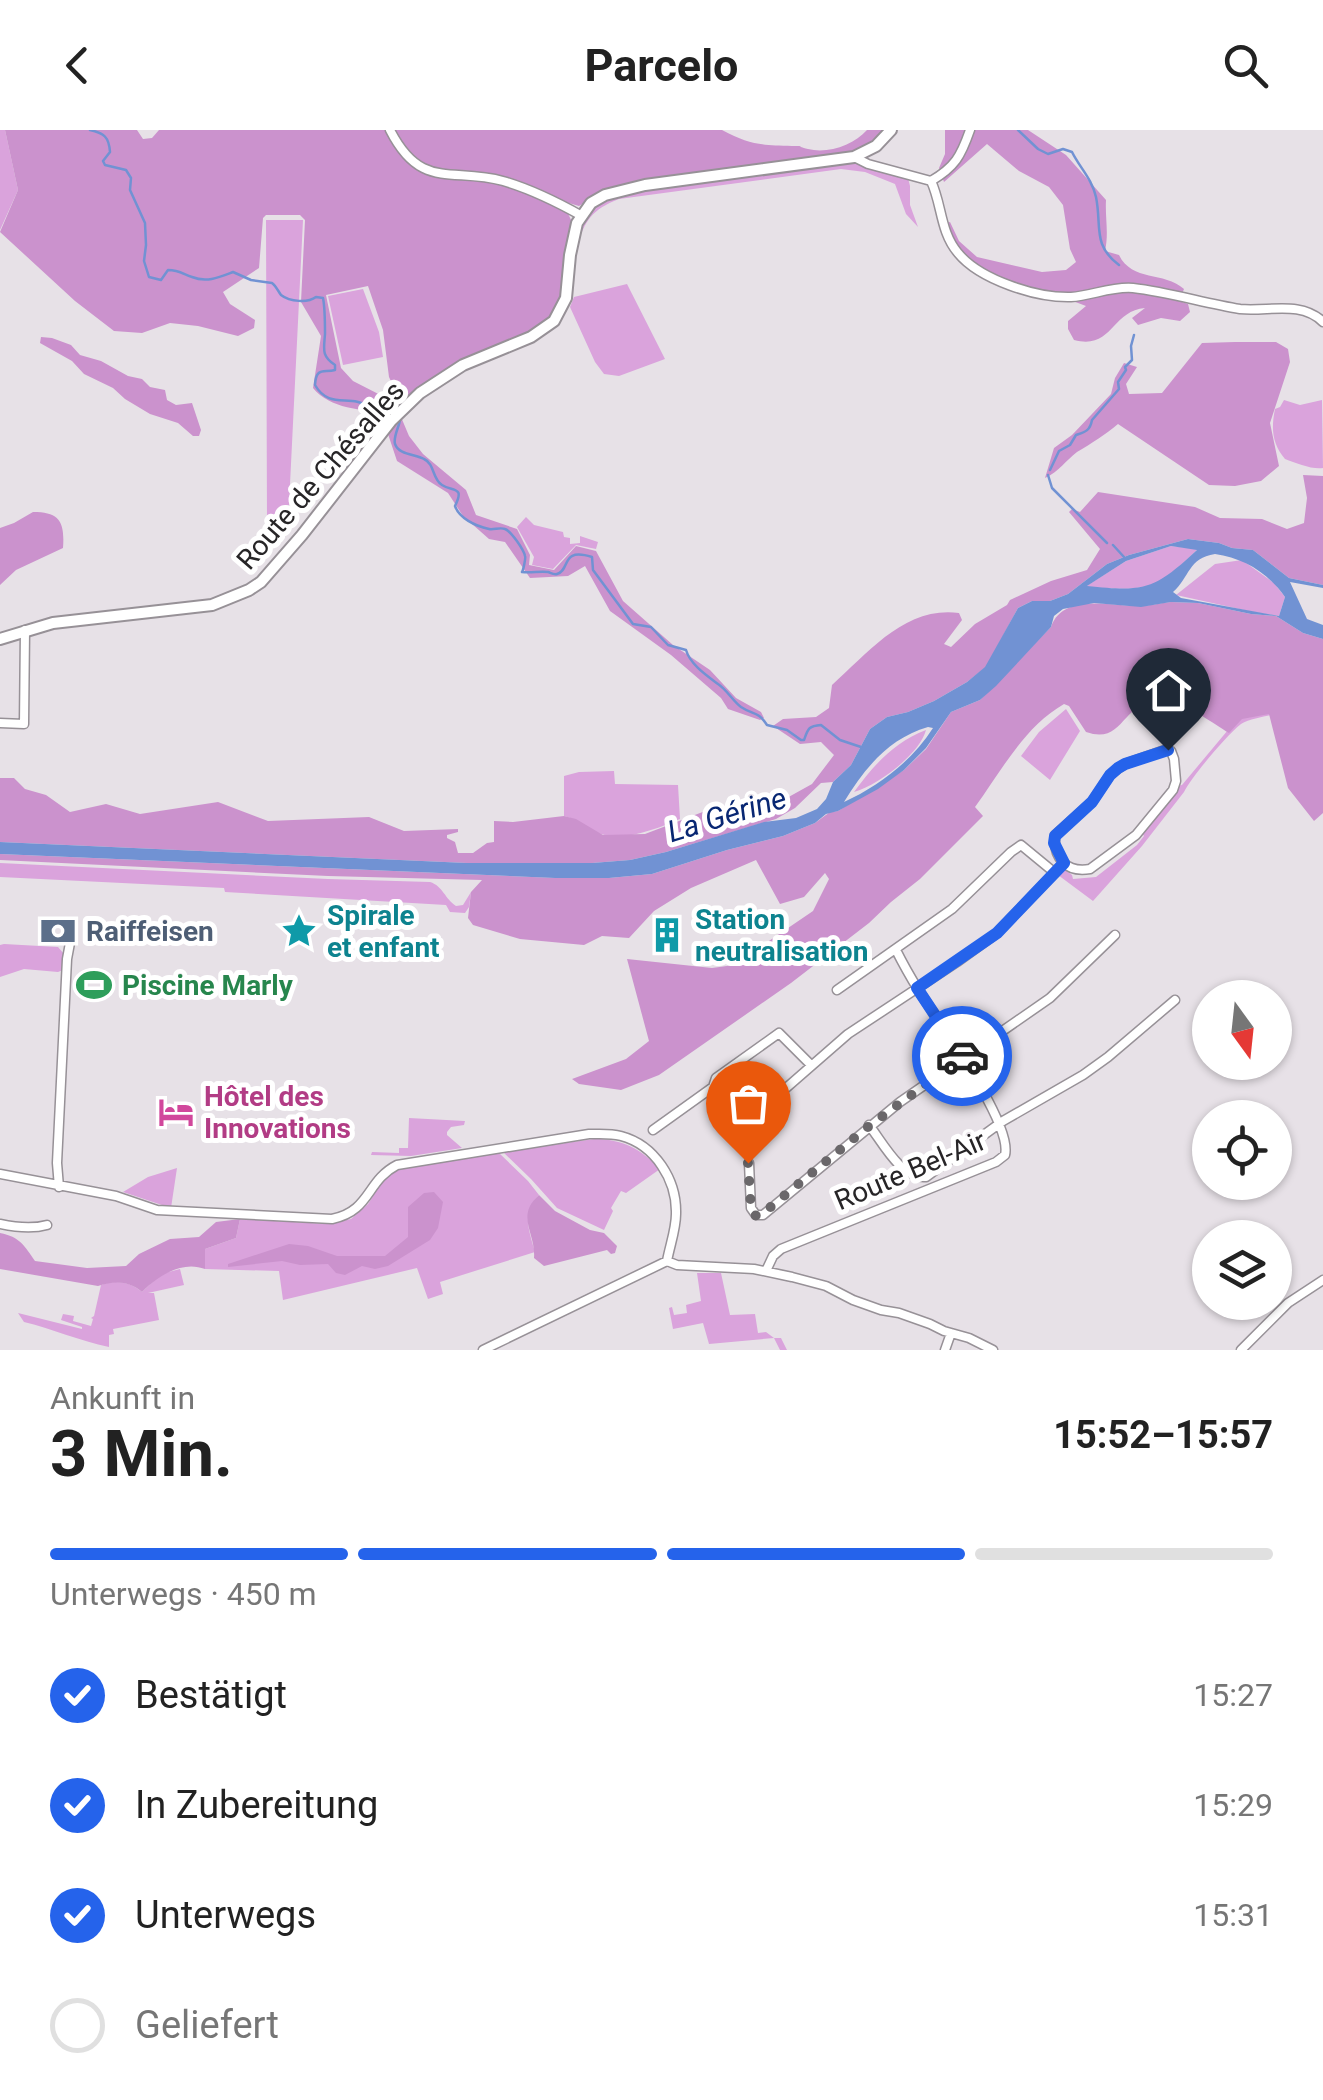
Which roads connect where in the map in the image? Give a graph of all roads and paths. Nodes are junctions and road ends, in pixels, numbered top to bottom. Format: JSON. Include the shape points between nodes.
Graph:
{"nodes":[{"id":1,"x":390,"y":130,"type":"edge"},
{"id":2,"x":890,"y":130,"type":"edge"},
{"id":3,"x":970,"y":130,"type":"edge"},
{"id":4,"x":854,"y":156,"type":"junction"},
{"id":5,"x":930,"y":181,"type":"junction"},
{"id":6,"x":582,"y":216,"type":"junction"},
{"id":7,"x":1323,"y":322,"type":"edge"},
{"id":8,"x":1320,"y":334,"type":"dead end"},
{"id":9,"x":25,"y":630,"type":"junction"},
{"id":10,"x":0,"y":639,"type":"edge"},
{"id":11,"x":0,"y":723,"type":"edge"},
{"id":12,"x":1064,"y":863,"type":"junction"},
{"id":13,"x":1056,"y":873,"type":"junction"},
{"id":14,"x":1115,"y":935,"type":"dead end"},
{"id":15,"x":70,"y":943,"type":"dead end"},
{"id":16,"x":896,"y":950,"type":"junction"},
{"id":17,"x":917,"y":988,"type":"junction"},
{"id":18,"x":837,"y":990,"type":"dead end"},
{"id":19,"x":1175,"y":1000,"type":"dead end"},
{"id":20,"x":962,"y":1058,"type":"junction"},
{"id":21,"x":810,"y":1065,"type":"junction"},
{"id":22,"x":746,"y":1122,"type":"dead end"},
{"id":23,"x":998,"y":1125,"type":"junction"},
{"id":24,"x":869,"y":1126,"type":"junction"},
{"id":25,"x":652,"y":1130,"type":"dead end"},
{"id":26,"x":748,"y":1163,"type":"dead end"},
{"id":27,"x":0,"y":1174,"type":"edge"},
{"id":28,"x":59,"y":1187,"type":"junction"},
{"id":29,"x":0,"y":1224,"type":"edge"},
{"id":30,"x":47,"y":1224,"type":"dead end"},
{"id":31,"x":667,"y":1261,"type":"junction"},
{"id":32,"x":766,"y":1271,"type":"junction"},
{"id":33,"x":1323,"y":1280,"type":"edge"},
{"id":34,"x":951,"y":1333,"type":"junction"},
{"id":35,"x":483,"y":1350,"type":"edge"},
{"id":36,"x":945,"y":1350,"type":"edge"},
{"id":37,"x":993,"y":1350,"type":"edge"},
{"id":38,"x":1241,"y":1350,"type":"edge"}],
"edges":[{"from":1,"to":6,"type":"street","via":[[427,171],[498,180]]},
{"from":2,"to":4,"type":"street"},
{"from":3,"to":5,"type":"street","via":[[954,164]]},
{"from":4,"to":5,"type":"street"},
{"from":4,"to":6,"type":"street","via":[[618,190]]},
{"from":5,"to":7,"type":"street","via":[[955,250],[990,278],[1047,296],[1132,288],[1240,310],[1293,308]]},
{"from":6,"to":9,"type":"street","name":"Route de Chésalles","via":[[566,298],[554,320],[420,393],[261,582],[212,606]]},
{"from":7,"to":8,"type":"street"},
{"from":9,"to":10,"type":"street","name":"Route de Chésalles"},
{"from":9,"to":11,"type":"street","via":[[24,724]]},
{"from":12,"to":12,"type":"street","via":[[1055,836],[1110,775],[1171,751],[1176,782],[1143,828],[1090,868]]},
{"from":12,"to":13,"type":"street"},
{"from":13,"to":16,"type":"street","via":[[1021,845]]},
{"from":13,"to":17,"type":"street","via":[[997,933]]},
{"from":14,"to":20,"type":"street","via":[[1050,998]]},
{"from":15,"to":28,"type":"street"},
{"from":16,"to":17,"type":"street","name":"Route Bel-Air"},
{"from":16,"to":18,"type":"street"},
{"from":17,"to":20,"type":"street","name":"Route Bel-Air"},
{"from":17,"to":21,"type":"street"},
{"from":19,"to":23,"type":"street","via":[[1096,1066]]},
{"from":20,"to":23,"type":"street","name":"Route Bel-Air"},
{"from":20,"to":24,"type":"street"},
{"from":21,"to":22,"type":"street"},
{"from":21,"to":25,"type":"street","via":[[779,1033]]},
{"from":23,"to":24,"type":"street","via":[[922,1178],[904,1168]]},
{"from":23,"to":32,"type":"street","name":"Route Bel-Air","via":[[1007,1149],[1002,1159],[781,1249]]},
{"from":24,"to":26,"type":"street","via":[[756,1216]]},
{"from":27,"to":28,"type":"street"},
{"from":28,"to":31,"type":"street","via":[[158,1210],[336,1218],[358,1208],[396,1165],[608,1134],[650,1152],[671,1181],[676,1217]]},
{"from":29,"to":30,"type":"street"},
{"from":31,"to":32,"type":"street"},
{"from":31,"to":35,"type":"street"},
{"from":32,"to":34,"type":"street"},
{"from":33,"to":38,"type":"street","via":[[1280,1310]]},
{"from":34,"to":36,"type":"street"},
{"from":34,"to":37,"type":"street"}]}
